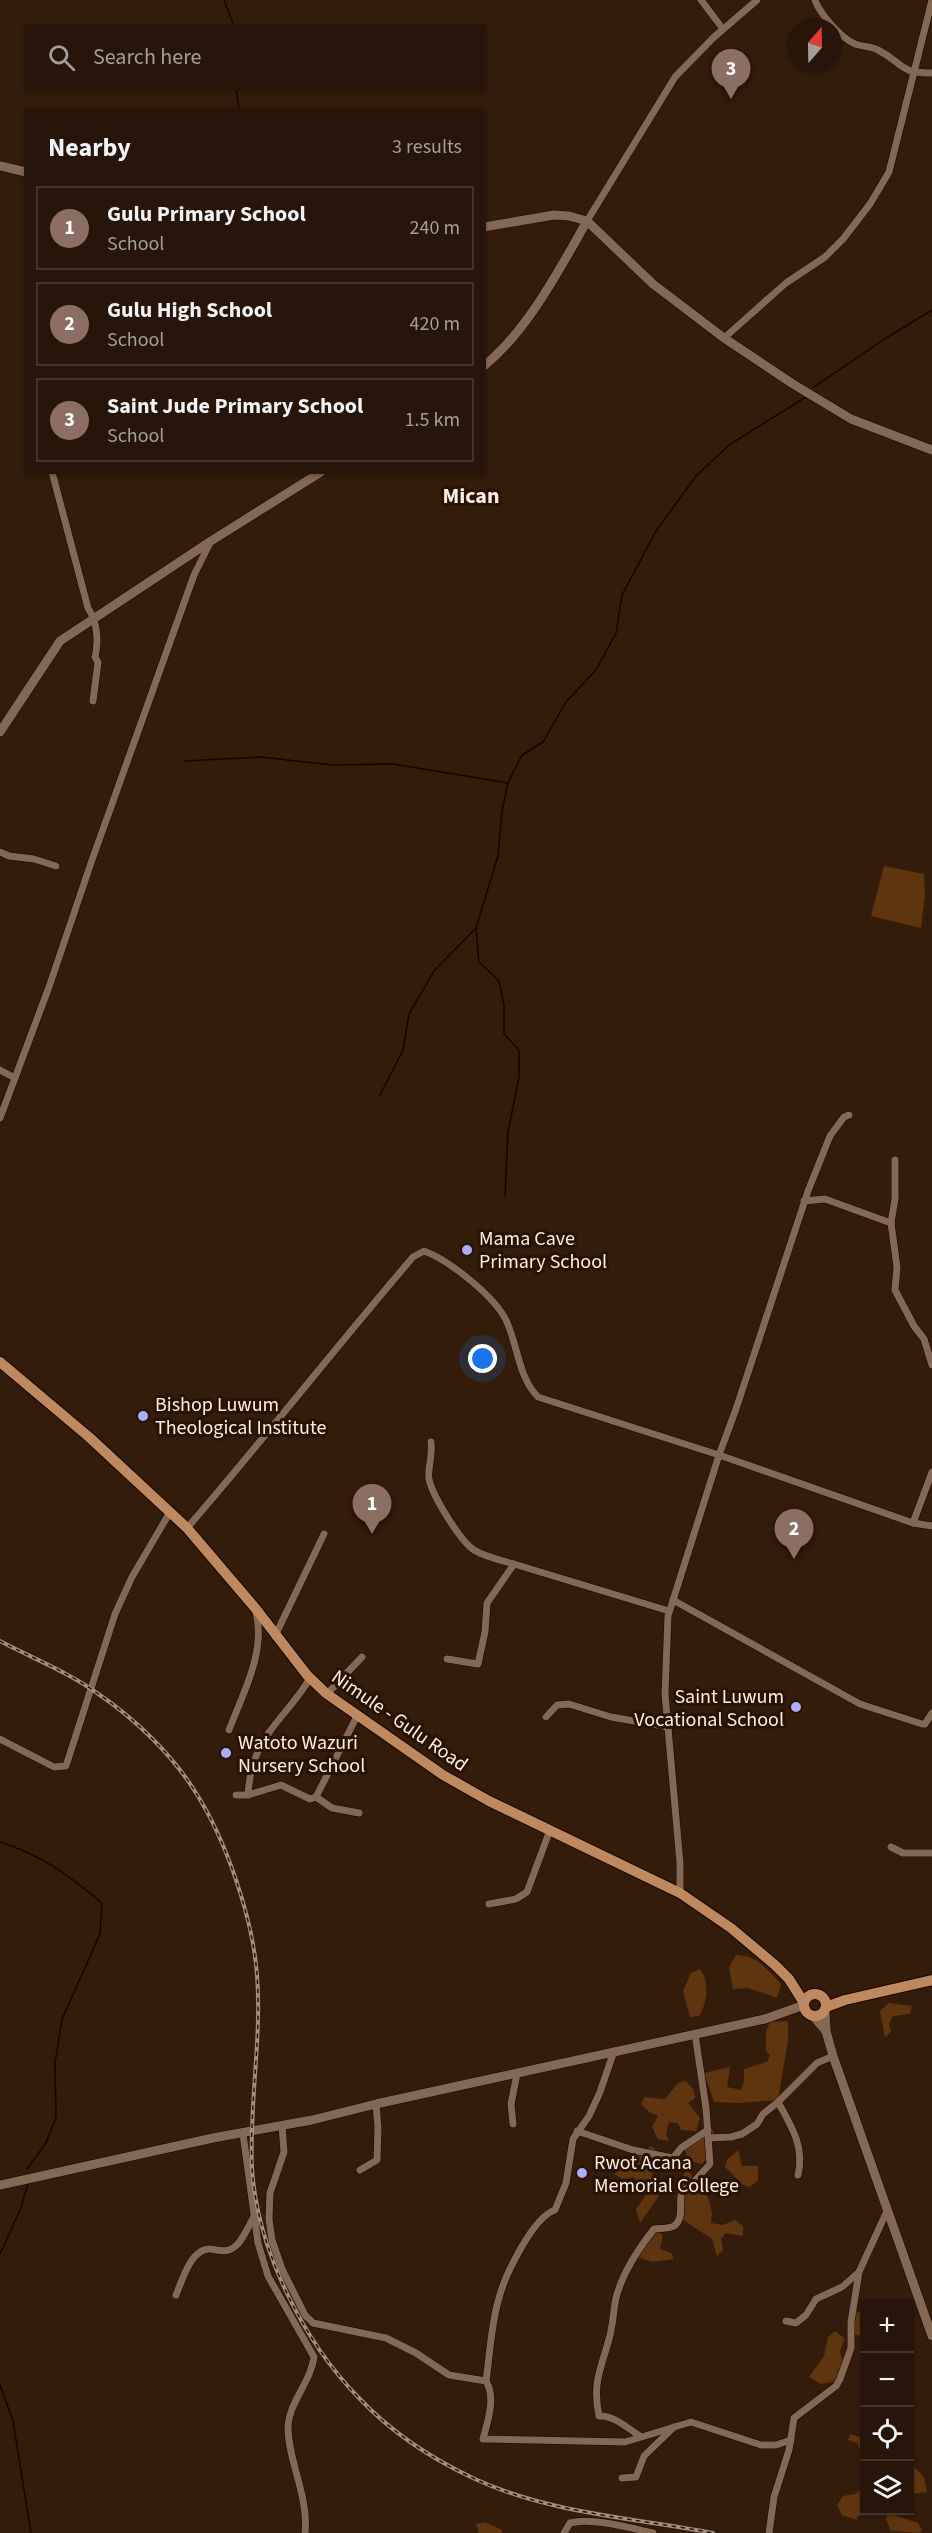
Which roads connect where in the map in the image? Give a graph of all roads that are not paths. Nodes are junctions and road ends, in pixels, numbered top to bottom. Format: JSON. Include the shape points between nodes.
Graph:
{"nodes":[{"id":1,"x":701,"y":0,"type":"edge"},
{"id":2,"x":757,"y":0,"type":"edge"},
{"id":3,"x":815,"y":0,"type":"edge"},
{"id":4,"x":932,"y":0,"type":"edge"},
{"id":5,"x":723,"y":29,"type":"junction"},
{"id":6,"x":914,"y":73,"type":"junction"},
{"id":7,"x":932,"y":73,"type":"edge"},
{"id":8,"x":0,"y":166,"type":"edge"},
{"id":9,"x":24,"y":172,"type":"edge"},
{"id":10,"x":587,"y":221,"type":"junction"},
{"id":11,"x":486,"y":227,"type":"edge"},
{"id":12,"x":724,"y":338,"type":"junction"},
{"id":13,"x":486,"y":364,"type":"edge"},
{"id":14,"x":932,"y":450,"type":"edge"},
{"id":15,"x":53,"y":474,"type":"edge"},
{"id":16,"x":318,"y":474,"type":"edge"},
{"id":17,"x":211,"y":541,"type":"junction"},
{"id":18,"x":94,"y":617,"type":"junction"},
{"id":19,"x":93,"y":701,"type":"dead end"},
{"id":20,"x":0,"y":732,"type":"edge"},
{"id":21,"x":0,"y":852,"type":"edge"},
{"id":22,"x":56,"y":866,"type":"dead end"},
{"id":23,"x":0,"y":1070,"type":"edge"},
{"id":24,"x":15,"y":1078,"type":"junction"},
{"id":25,"x":849,"y":1114,"type":"dead end"},
{"id":26,"x":0,"y":1118,"type":"edge"},
{"id":27,"x":895,"y":1160,"type":"dead end"},
{"id":28,"x":804,"y":1201,"type":"junction"},
{"id":29,"x":891,"y":1222,"type":"junction"},
{"id":30,"x":0,"y":1362,"type":"edge"},
{"id":31,"x":932,"y":1365,"type":"edge"},
{"id":32,"x":431,"y":1442,"type":"dead end"},
{"id":33,"x":719,"y":1455,"type":"junction"},
{"id":34,"x":932,"y":1472,"type":"edge"},
{"id":35,"x":170,"y":1512,"type":"junction"},
{"id":36,"x":913,"y":1523,"type":"junction"},
{"id":37,"x":932,"y":1526,"type":"edge"},
{"id":38,"x":187,"y":1528,"type":"junction"},
{"id":39,"x":324,"y":1534,"type":"dead end"},
{"id":40,"x":514,"y":1564,"type":"junction"},
{"id":41,"x":673,"y":1600,"type":"junction"},
{"id":42,"x":256,"y":1609,"type":"junction"},
{"id":43,"x":669,"y":1611,"type":"junction"},
{"id":44,"x":275,"y":1636,"type":"junction"},
{"id":45,"x":362,"y":1658,"type":"dead end"},
{"id":46,"x":447,"y":1659,"type":"dead end"},
{"id":47,"x":310,"y":1678,"type":"junction"},
{"id":48,"x":327,"y":1694,"type":"junction"},
{"id":49,"x":932,"y":1713,"type":"edge"},
{"id":50,"x":357,"y":1716,"type":"junction"},
{"id":51,"x":546,"y":1717,"type":"dead end"},
{"id":52,"x":669,"y":1727,"type":"junction"},
{"id":53,"x":230,"y":1730,"type":"dead end"},
{"id":54,"x":0,"y":1739,"type":"edge"},
{"id":55,"x":236,"y":1795,"type":"dead end"},
{"id":56,"x":248,"y":1795,"type":"junction"},
{"id":57,"x":316,"y":1797,"type":"junction"},
{"id":58,"x":359,"y":1813,"type":"dead end"},
{"id":59,"x":550,"y":1830,"type":"junction"},
{"id":60,"x":891,"y":1847,"type":"dead end"},
{"id":61,"x":932,"y":1853,"type":"edge"},
{"id":62,"x":680,"y":1893,"type":"junction"},
{"id":63,"x":489,"y":1904,"type":"dead end"},
{"id":64,"x":789,"y":1979,"type":"junction"},
{"id":65,"x":932,"y":1980,"type":"edge"},
{"id":66,"x":815,"y":2008,"type":"junction"},
{"id":67,"x":695,"y":2034,"type":"junction"},
{"id":68,"x":614,"y":2051,"type":"junction"},
{"id":69,"x":833,"y":2056,"type":"junction"},
{"id":70,"x":517,"y":2074,"type":"junction"},
{"id":71,"x":778,"y":2102,"type":"junction"},
{"id":72,"x":376,"y":2104,"type":"junction"},
{"id":73,"x":513,"y":2124,"type":"dead end"},
{"id":74,"x":282,"y":2126,"type":"junction"},
{"id":75,"x":577,"y":2131,"type":"junction"},
{"id":76,"x":243,"y":2134,"type":"junction"},
{"id":77,"x":708,"y":2134,"type":"junction"},
{"id":78,"x":360,"y":2170,"type":"dead end"},
{"id":79,"x":798,"y":2175,"type":"dead end"},
{"id":80,"x":0,"y":2185,"type":"edge"},
{"id":81,"x":887,"y":2211,"type":"junction"},
{"id":82,"x":254,"y":2217,"type":"junction"},
{"id":83,"x":859,"y":2272,"type":"junction"},
{"id":84,"x":176,"y":2295,"type":"dead end"},
{"id":85,"x":786,"y":2321,"type":"dead end"},
{"id":86,"x":932,"y":2336,"type":"edge"},
{"id":87,"x":486,"y":2380,"type":"junction"},
{"id":88,"x":675,"y":2426,"type":"junction"},
{"id":89,"x":640,"y":2436,"type":"junction"},
{"id":90,"x":791,"y":2440,"type":"junction"},
{"id":91,"x":622,"y":2478,"type":"dead end"},
{"id":92,"x":305,"y":2533,"type":"edge"},
{"id":93,"x":564,"y":2533,"type":"edge"},
{"id":94,"x":653,"y":2533,"type":"edge"},
{"id":95,"x":769,"y":2533,"type":"edge"}],
"edges":[{"from":1,"to":5,"type":"street"},
{"from":2,"to":5,"type":"street"},
{"from":3,"to":6,"type":"street","via":[[827,21],[854,43],[877,49]]},
{"from":4,"to":6,"type":"street"},
{"from":5,"to":10,"type":"street","via":[[670,84]]},
{"from":6,"to":7,"type":"street"},
{"from":6,"to":12,"type":"street","via":[[889,172],[856,224],[825,257],[786,284]]},
{"from":8,"to":9,"type":"street"},
{"from":10,"to":11,"type":"street","via":[[554,215]]},
{"from":10,"to":12,"type":"street","via":[[635,269]]},
{"from":10,"to":13,"type":"street","via":[[520,328]]},
{"from":12,"to":14,"type":"street","via":[[830,408]]},
{"from":15,"to":18,"type":"street","via":[[88,608]]},
{"from":16,"to":17,"type":"street"},
{"from":17,"to":18,"type":"street"},
{"from":17,"to":24,"type":"street","via":[[168,647]]},
{"from":18,"to":19,"type":"street","via":[[98,662]]},
{"from":18,"to":20,"type":"street","via":[[60,641]]},
{"from":21,"to":22,"type":"street"},
{"from":23,"to":24,"type":"street"},
{"from":24,"to":26,"type":"street"},
{"from":25,"to":28,"type":"street","via":[[828,1140]]},
{"from":27,"to":29,"type":"street"},
{"from":28,"to":29,"type":"street","via":[[825,1199]]},
{"from":28,"to":33,"type":"street"},
{"from":29,"to":31,"type":"street","via":[[897,1267],[895,1290],[924,1340]]},
{"from":30,"to":35,"type":"main road","name":"Nimule - Gulu Road"},
{"from":32,"to":40,"type":"street","via":[[429,1480],[446,1515],[470,1547]]},
{"from":33,"to":36,"type":"street"},
{"from":33,"to":38,"type":"street","via":[[538,1397],[496,1304],[424,1251],[413,1257]]},
{"from":33,"to":41,"type":"street"},
{"from":34,"to":36,"type":"street"},
{"from":35,"to":38,"type":"main road","name":"Nimule - Gulu Road"},
{"from":35,"to":54,"type":"street","via":[[119,1605],[66,1766],[54,1767]]},
{"from":36,"to":37,"type":"street"},
{"from":38,"to":42,"type":"main road","name":"Nimule - Gulu Road"},
{"from":39,"to":44,"type":"street"},
{"from":40,"to":43,"type":"street"},
{"from":40,"to":46,"type":"street","via":[[488,1603],[478,1664]]},
{"from":41,"to":43,"type":"street"},
{"from":41,"to":49,"type":"street","via":[[870,1709],[922,1724]]},
{"from":42,"to":44,"type":"main road","name":"Nimule - Gulu Road"},
{"from":42,"to":53,"type":"street","via":[[260,1632],[255,1658]]},
{"from":43,"to":52,"type":"street","via":[[665,1662]]},
{"from":44,"to":47,"type":"main road","name":"Nimule - Gulu Road"},
{"from":45,"to":48,"type":"street"},
{"from":47,"to":48,"type":"main road","name":"Nimule - Gulu Road"},
{"from":47,"to":56,"type":"street","via":[[257,1753]]},
{"from":48,"to":50,"type":"main road","name":"Nimule - Gulu Road"},
{"from":50,"to":57,"type":"street"},
{"from":50,"to":59,"type":"main road","name":"Nimule - Gulu Road","via":[[442,1775]]},
{"from":51,"to":52,"type":"street","via":[[557,1705],[569,1704],[610,1717]]},
{"from":52,"to":62,"type":"street"},
{"from":55,"to":56,"type":"street"},
{"from":56,"to":57,"type":"street","via":[[281,1785]]},
{"from":57,"to":58,"type":"street","via":[[332,1808]]},
{"from":59,"to":62,"type":"main road","name":"Nimule - Gulu Road"},
{"from":59,"to":63,"type":"street","via":[[527,1892],[516,1899]]},
{"from":60,"to":61,"type":"street","via":[[903,1853]]},
{"from":62,"to":64,"type":"main road","name":"Nimule - Gulu Road","via":[[731,1928]]},
{"from":64,"to":66,"type":"main road","name":"Nimule - Gulu Road"},
{"from":64,"to":66,"type":"main road","name":"Nimule - Gulu Road","via":[[812,1994]]},
{"from":65,"to":66,"type":"main road"},
{"from":66,"to":67,"type":"street"},
{"from":66,"to":69,"type":"street"},
{"from":67,"to":68,"type":"street"},
{"from":67,"to":77,"type":"street"},
{"from":68,"to":70,"type":"street"},
{"from":68,"to":75,"type":"street","via":[[589,2116]]},
{"from":69,"to":71,"type":"street","via":[[817,2063]]},
{"from":69,"to":81,"type":"street"},
{"from":70,"to":72,"type":"street"},
{"from":70,"to":73,"type":"street","via":[[511,2104]]},
{"from":71,"to":77,"type":"street","via":[[742,2134],[730,2138]]},
{"from":71,"to":79,"type":"street","via":[[796,2135]]},
{"from":72,"to":74,"type":"street"},
{"from":72,"to":78,"type":"street","via":[[377,2160]]},
{"from":74,"to":76,"type":"street"},
{"from":74,"to":87,"type":"street","via":[[284,2152],[270,2193],[270,2226],[282,2269],[310,2321],[386,2338],[416,2352],[449,2375]]},
{"from":75,"to":77,"type":"street","via":[[633,2150],[673,2158],[681,2148]]},
{"from":75,"to":87,"type":"street","via":[[562,2198],[520,2248],[499,2296]]},
{"from":76,"to":80,"type":"street"},
{"from":76,"to":82,"type":"street"},
{"from":77,"to":89,"type":"street","via":[[710,2164],[680,2194],[678,2222],[673,2228],[654,2229],[627,2272],[616,2298],[609,2339],[598,2371],[599,2416],[616,2419]]},
{"from":81,"to":83,"type":"street"},
{"from":81,"to":86,"type":"street"},
{"from":82,"to":84,"type":"street","via":[[235,2247],[204,2249],[198,2254]]},
{"from":82,"to":92,"type":"street","via":[[267,2276],[314,2357],[311,2373],[289,2420]]},
{"from":83,"to":85,"type":"street","via":[[842,2287],[816,2299],[796,2323]]},
{"from":83,"to":90,"type":"street","via":[[851,2348],[840,2379],[796,2414]]},
{"from":87,"to":89,"type":"street","via":[[491,2399],[483,2439],[625,2442]]},
{"from":88,"to":89,"type":"street"},
{"from":88,"to":90,"type":"street","via":[[696,2422],[761,2445]]},
{"from":88,"to":91,"type":"street","via":[[644,2456],[636,2477]]},
{"from":90,"to":95,"type":"street","via":[[776,2489]]},
{"from":93,"to":94,"type":"street","via":[[570,2523],[579,2521]]}]}
